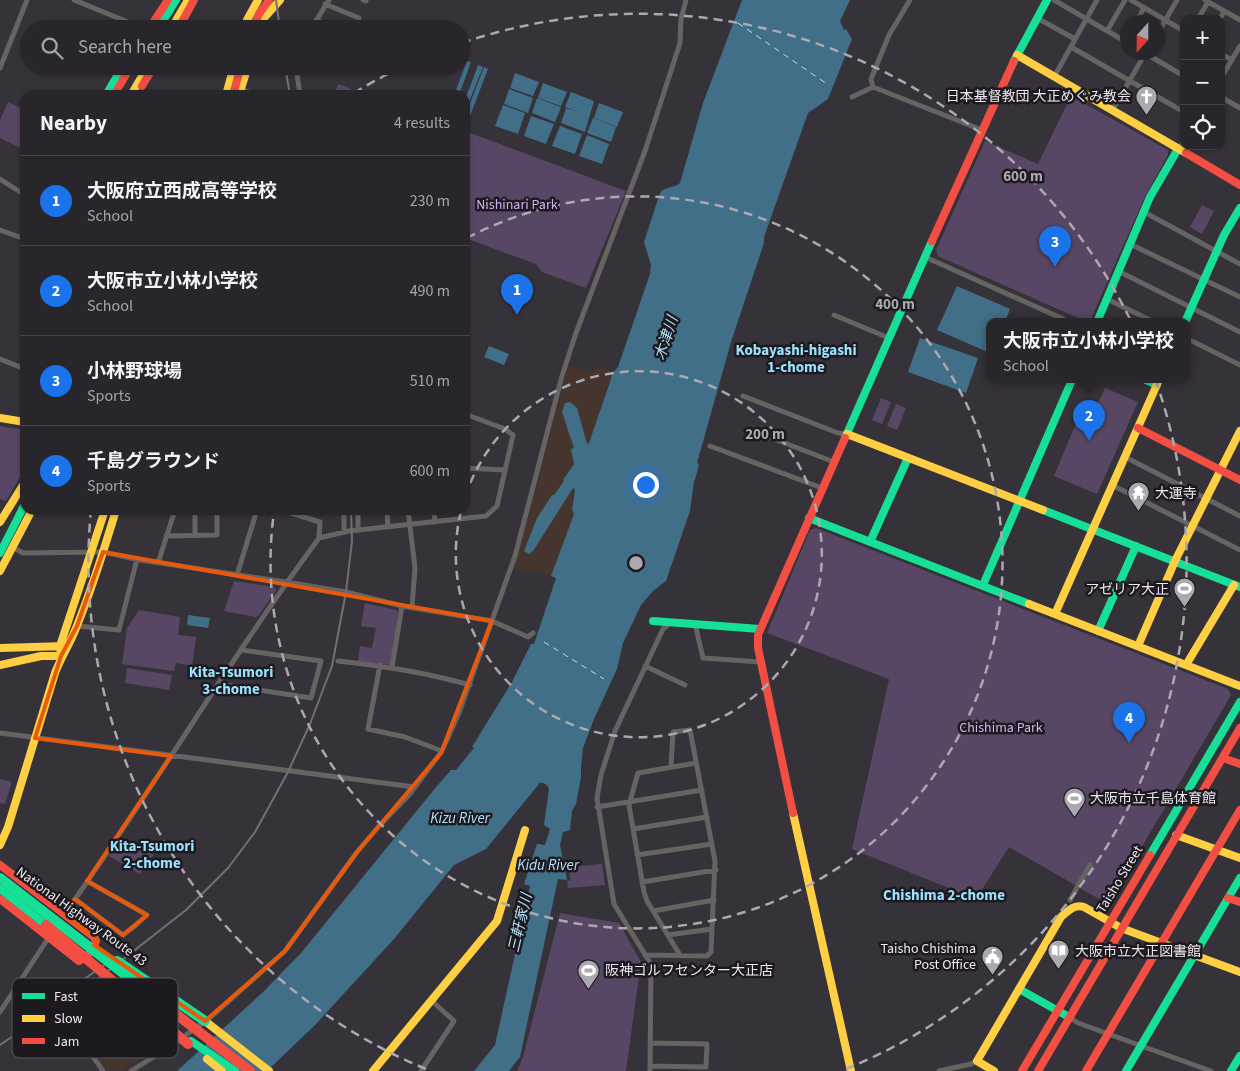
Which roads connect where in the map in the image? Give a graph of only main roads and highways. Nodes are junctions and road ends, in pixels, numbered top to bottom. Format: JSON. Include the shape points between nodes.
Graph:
{"nodes":[{"id":1,"x":168,"y":0,"type":"edge"},
{"id":2,"x":177,"y":0,"type":"edge"},
{"id":3,"x":188,"y":0,"type":"edge"},
{"id":4,"x":194,"y":0,"type":"edge"},
{"id":5,"x":258,"y":0,"type":"edge"},
{"id":6,"x":269,"y":0,"type":"edge"},
{"id":7,"x":280,"y":0,"type":"edge"},
{"id":8,"x":1047,"y":0,"type":"edge"},
{"id":9,"x":154,"y":20,"type":"edge"},
{"id":10,"x":165,"y":20,"type":"edge"},
{"id":11,"x":176,"y":20,"type":"edge"},
{"id":12,"x":183,"y":20,"type":"edge"},
{"id":13,"x":247,"y":20,"type":"edge"},
{"id":14,"x":257,"y":20,"type":"edge"},
{"id":15,"x":263,"y":20,"type":"edge"},
{"id":16,"x":1017,"y":55,"type":"junction"},
{"id":17,"x":118,"y":75,"type":"edge"},
{"id":18,"x":126,"y":75,"type":"edge"},
{"id":19,"x":133,"y":75,"type":"edge"},
{"id":20,"x":145,"y":75,"type":"edge"},
{"id":21,"x":149,"y":75,"type":"edge"},
{"id":22,"x":232,"y":75,"type":"edge"},
{"id":23,"x":240,"y":75,"type":"edge"},
{"id":24,"x":245,"y":75,"type":"edge"},
{"id":25,"x":109,"y":90,"type":"edge"},
{"id":26,"x":117,"y":90,"type":"edge"},
{"id":27,"x":124,"y":90,"type":"edge"},
{"id":28,"x":139,"y":90,"type":"edge"},
{"id":29,"x":140,"y":90,"type":"edge"},
{"id":30,"x":227,"y":90,"type":"edge"},
{"id":31,"x":238,"y":90,"type":"edge"},
{"id":32,"x":239,"y":90,"type":"edge"},
{"id":33,"x":1180,"y":145,"type":"edge"},
{"id":34,"x":1180,"y":147,"type":"edge"},
{"id":35,"x":1188,"y":150,"type":"edge"},
{"id":36,"x":1240,"y":185,"type":"edge"},
{"id":37,"x":1240,"y":208,"type":"edge"},
{"id":38,"x":1099,"y":318,"type":"edge"},
{"id":39,"x":1187,"y":318,"type":"edge"},
{"id":40,"x":1071,"y":383,"type":"edge"},
{"id":41,"x":1158,"y":383,"type":"edge"},
{"id":42,"x":0,"y":418,"type":"edge"},
{"id":43,"x":20,"y":421,"type":"edge"},
{"id":44,"x":1138,"y":428,"type":"junction"},
{"id":45,"x":847,"y":434,"type":"junction"},
{"id":46,"x":1239,"y":434,"type":"edge"},
{"id":47,"x":908,"y":458,"type":"junction"},
{"id":48,"x":1221,"y":470,"type":"junction"},
{"id":49,"x":1240,"y":480,"type":"edge"},
{"id":50,"x":20,"y":490,"type":"edge"},
{"id":51,"x":1020,"y":502,"type":"junction"},
{"id":52,"x":20,"y":504,"type":"edge"},
{"id":53,"x":20,"y":514,"type":"edge"},
{"id":54,"x":29,"y":515,"type":"edge"},
{"id":55,"x":30,"y":515,"type":"edge"},
{"id":56,"x":103,"y":515,"type":"edge"},
{"id":57,"x":114,"y":515,"type":"edge"},
{"id":58,"x":809,"y":518,"type":"junction"},
{"id":59,"x":0,"y":522,"type":"edge"},
{"id":60,"x":1093,"y":530,"type":"junction"},
{"id":61,"x":0,"y":538,"type":"edge"},
{"id":62,"x":870,"y":542,"type":"junction"},
{"id":63,"x":1136,"y":546,"type":"junction"},
{"id":64,"x":0,"y":553,"type":"edge"},
{"id":65,"x":1175,"y":561,"type":"junction"},
{"id":66,"x":0,"y":572,"type":"edge"},
{"id":67,"x":0,"y":576,"type":"edge"},
{"id":68,"x":983,"y":586,"type":"junction"},
{"id":69,"x":1237,"y":586,"type":"edge"},
{"id":70,"x":1055,"y":614,"type":"junction"},
{"id":71,"x":653,"y":621,"type":"dead end"},
{"id":72,"x":760,"y":629,"type":"junction"},
{"id":73,"x":1098,"y":631,"type":"junction"},
{"id":74,"x":1138,"y":646,"type":"junction"},
{"id":75,"x":0,"y":648,"type":"edge"},
{"id":76,"x":63,"y":649,"type":"junction"},
{"id":77,"x":0,"y":665,"type":"edge"},
{"id":78,"x":1186,"y":665,"type":"junction"},
{"id":79,"x":1240,"y":686,"type":"edge"},
{"id":80,"x":1240,"y":702,"type":"edge"},
{"id":81,"x":1240,"y":728,"type":"edge"},
{"id":82,"x":1223,"y":758,"type":"junction"},
{"id":83,"x":1240,"y":764,"type":"edge"},
{"id":84,"x":1240,"y":810,"type":"edge"},
{"id":85,"x":525,"y":830,"type":"dead end"},
{"id":86,"x":1176,"y":835,"type":"junction"},
{"id":87,"x":0,"y":845,"type":"edge"},
{"id":88,"x":1216,"y":850,"type":"junction"},
{"id":89,"x":1240,"y":858,"type":"edge"},
{"id":90,"x":0,"y":865,"type":"edge"},
{"id":91,"x":0,"y":873,"type":"edge"},
{"id":92,"x":0,"y":878,"type":"edge"},
{"id":93,"x":1240,"y":878,"type":"edge"},
{"id":94,"x":0,"y":888,"type":"edge"},
{"id":95,"x":1228,"y":898,"type":"junction"},
{"id":96,"x":0,"y":899,"type":"edge"},
{"id":97,"x":1240,"y":902,"type":"edge"},
{"id":98,"x":1110,"y":921,"type":"junction"},
{"id":99,"x":1121,"y":928,"type":"junction"},
{"id":100,"x":1162,"y":943,"type":"junction"},
{"id":101,"x":1195,"y":956,"type":"junction"},
{"id":102,"x":125,"y":966,"type":"junction"},
{"id":103,"x":1240,"y":972,"type":"edge"},
{"id":104,"x":109,"y":978,"type":"edge"},
{"id":105,"x":119,"y":978,"type":"edge"},
{"id":106,"x":130,"y":978,"type":"edge"},
{"id":107,"x":140,"y":978,"type":"edge"},
{"id":108,"x":143,"y":978,"type":"edge"},
{"id":109,"x":1019,"y":989,"type":"junction"},
{"id":110,"x":178,"y":1001,"type":"edge"},
{"id":111,"x":178,"y":1007,"type":"edge"},
{"id":112,"x":1058,"y":1010,"type":"junction"},
{"id":113,"x":178,"y":1015,"type":"edge"},
{"id":114,"x":1069,"y":1017,"type":"junction"},
{"id":115,"x":178,"y":1023,"type":"edge"},
{"id":116,"x":202,"y":1026,"type":"junction"},
{"id":117,"x":178,"y":1032,"type":"edge"},
{"id":118,"x":178,"y":1036,"type":"edge"},
{"id":119,"x":188,"y":1044,"type":"junction"},
{"id":120,"x":1240,"y":1056,"type":"edge"},
{"id":121,"x":1129,"y":1070,"type":"edge"},
{"id":122,"x":222,"y":1071,"type":"edge"},
{"id":123,"x":229,"y":1071,"type":"edge"},
{"id":124,"x":235,"y":1071,"type":"edge"},
{"id":125,"x":242,"y":1071,"type":"edge"},
{"id":126,"x":250,"y":1071,"type":"edge"},
{"id":127,"x":258,"y":1071,"type":"edge"},
{"id":128,"x":264,"y":1071,"type":"edge"},
{"id":129,"x":269,"y":1071,"type":"edge"},
{"id":130,"x":372,"y":1071,"type":"edge"},
{"id":131,"x":851,"y":1071,"type":"edge"},
{"id":132,"x":994,"y":1071,"type":"edge"},
{"id":133,"x":1022,"y":1071,"type":"edge"},
{"id":134,"x":1038,"y":1071,"type":"edge"},
{"id":135,"x":1086,"y":1071,"type":"edge"},
{"id":136,"x":1231,"y":1071,"type":"edge"}],
"edges":[{"from":1,"to":9,"type":"main road"},
{"from":2,"to":10,"type":"main road"},
{"from":3,"to":11,"type":"main road"},
{"from":4,"to":12,"type":"main road"},
{"from":5,"to":13,"type":"main road"},
{"from":6,"to":14,"type":"main road"},
{"from":7,"to":15,"type":"main road"},
{"from":8,"to":16,"type":"main road"},
{"from":16,"to":33,"type":"main road","via":[[1112,111]]},
{"from":16,"to":45,"type":"main road"},
{"from":17,"to":25,"type":"main road"},
{"from":18,"to":26,"type":"main road"},
{"from":19,"to":27,"type":"main road"},
{"from":20,"to":28,"type":"main road"},
{"from":21,"to":29,"type":"main road"},
{"from":22,"to":30,"type":"main road"},
{"from":23,"to":31,"type":"main road"},
{"from":24,"to":32,"type":"main road"},
{"from":34,"to":38,"type":"main road","via":[[1150,197]]},
{"from":35,"to":36,"type":"main road"},
{"from":37,"to":39,"type":"main road","via":[[1216,252]]},
{"from":40,"to":51,"type":"main road"},
{"from":41,"to":44,"type":"main road"},
{"from":42,"to":43,"type":"main road"},
{"from":44,"to":48,"type":"main road"},
{"from":44,"to":60,"type":"main road"},
{"from":45,"to":47,"type":"main road"},
{"from":45,"to":58,"type":"main road"},
{"from":46,"to":48,"type":"main road"},
{"from":47,"to":51,"type":"main road"},
{"from":47,"to":62,"type":"main road"},
{"from":48,"to":49,"type":"main road"},
{"from":48,"to":65,"type":"main road"},
{"from":50,"to":59,"type":"main road"},
{"from":51,"to":60,"type":"main road"},
{"from":51,"to":68,"type":"main road"},
{"from":52,"to":61,"type":"main road"},
{"from":53,"to":64,"type":"main road"},
{"from":54,"to":66,"type":"main road"},
{"from":55,"to":67,"type":"main road"},
{"from":56,"to":76,"type":"main road"},
{"from":57,"to":76,"type":"main road","via":[[96,577],[77,626]]},
{"from":58,"to":62,"type":"main road"},
{"from":58,"to":72,"type":"main road"},
{"from":60,"to":63,"type":"main road"},
{"from":60,"to":70,"type":"main road"},
{"from":62,"to":68,"type":"main road"},
{"from":63,"to":65,"type":"main road"},
{"from":63,"to":73,"type":"main road"},
{"from":65,"to":69,"type":"main road"},
{"from":65,"to":74,"type":"main road"},
{"from":68,"to":70,"type":"main road"},
{"from":69,"to":78,"type":"main road"},
{"from":70,"to":73,"type":"main road"},
{"from":71,"to":72,"type":"main road"},
{"from":72,"to":131,"type":"main road","via":[[757,640],[784,774]]},
{"from":73,"to":74,"type":"main road"},
{"from":74,"to":78,"type":"main road"},
{"from":75,"to":76,"type":"main road"},
{"from":76,"to":77,"type":"main road"},
{"from":76,"to":87,"type":"main road"},
{"from":78,"to":79,"type":"main road"},
{"from":80,"to":98,"type":"main road","name":"Taisho Street"},
{"from":81,"to":82,"type":"main road","name":"Taisho Street"},
{"from":82,"to":83,"type":"main road"},
{"from":82,"to":86,"type":"main road","name":"Taisho Street"},
{"from":84,"to":88,"type":"main road"},
{"from":85,"to":130,"type":"main road","via":[[498,921]]},
{"from":86,"to":88,"type":"main road"},
{"from":86,"to":99,"type":"main road","name":"Taisho Street"},
{"from":88,"to":89,"type":"main road"},
{"from":88,"to":100,"type":"main road"},
{"from":90,"to":96,"type":"main road","via":[[94,937],[95,945],[81,962]]},
{"from":91,"to":102,"type":"main road","name":"National Highway Route 43","bridge":true},
{"from":92,"to":106,"type":"main road","bridge":true},
{"from":93,"to":95,"type":"main road"},
{"from":94,"to":104,"type":"main road","name":"National Highway Route 43","bridge":true},
{"from":94,"to":105,"type":"main road","bridge":true},
{"from":95,"to":97,"type":"main road"},
{"from":95,"to":101,"type":"main road"},
{"from":98,"to":99,"type":"main road"},
{"from":98,"to":109,"type":"main road","via":[[1084,907],[1075,906],[1067,910]]},
{"from":98,"to":112,"type":"main road","name":"Taisho Street"},
{"from":99,"to":100,"type":"main road"},
{"from":99,"to":114,"type":"main road","name":"Taisho Street"},
{"from":100,"to":101,"type":"main road"},
{"from":100,"to":135,"type":"main road"},
{"from":101,"to":103,"type":"main road"},
{"from":101,"to":121,"type":"main road"},
{"from":102,"to":107,"type":"main road","bridge":true},
{"from":102,"to":108,"type":"main road","name":"National Highway Route 43","bridge":true},
{"from":109,"to":112,"type":"main road"},
{"from":109,"to":132,"type":"main road","via":[[977,1061]]},
{"from":110,"to":129,"type":"main road","name":"National Highway Route 43","bridge":true},
{"from":111,"to":116,"type":"main road","bridge":true},
{"from":112,"to":114,"type":"main road"},
{"from":112,"to":133,"type":"main road","name":"Taisho Street"},
{"from":113,"to":126,"type":"main road","bridge":true},
{"from":114,"to":134,"type":"main road","name":"Taisho Street"},
{"from":115,"to":125,"type":"main road","bridge":true},
{"from":116,"to":127,"type":"main road"},
{"from":116,"to":128,"type":"main road"},
{"from":117,"to":124,"type":"main road","bridge":true},
{"from":118,"to":119,"type":"main road","name":"National Highway Route 43","bridge":true},
{"from":119,"to":122,"type":"main road","name":"National Highway Route 43"},
{"from":119,"to":123,"type":"main road"},
{"from":120,"to":136,"type":"main road"}]}
